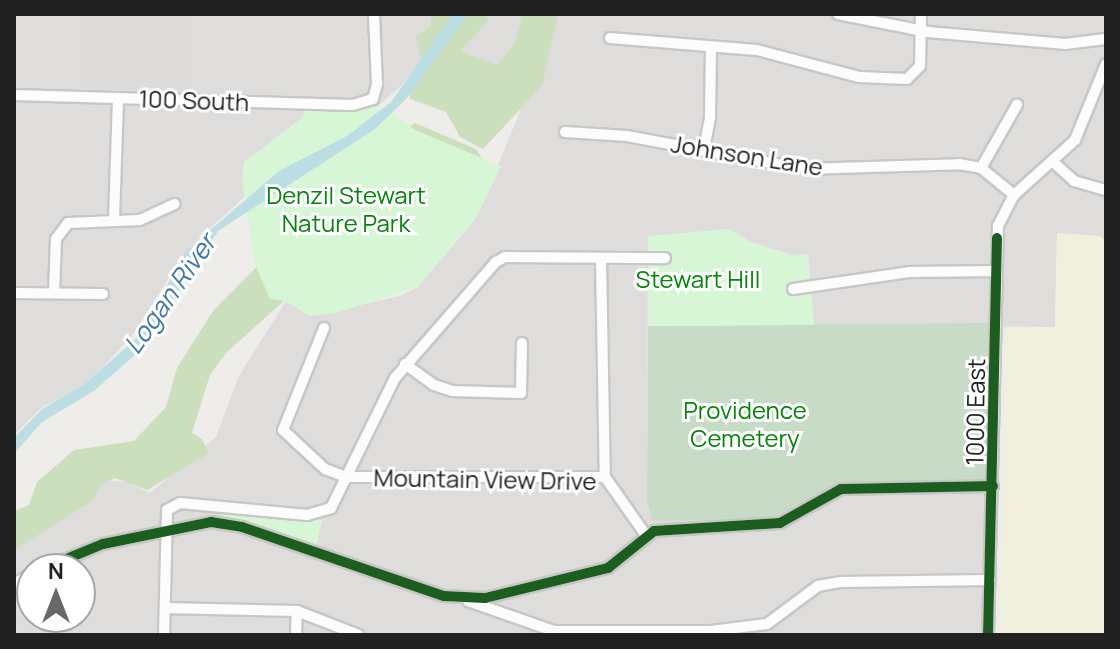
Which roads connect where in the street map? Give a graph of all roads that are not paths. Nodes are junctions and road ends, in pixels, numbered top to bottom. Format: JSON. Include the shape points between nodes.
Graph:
{"nodes":[{"id":1,"x":374,"y":14,"type":"edge"},
{"id":2,"x":838,"y":14,"type":"edge"},
{"id":3,"x":921,"y":14,"type":"edge"},
{"id":4,"x":921,"y":31,"type":"junction"},
{"id":5,"x":610,"y":38,"type":"dead end"},
{"id":6,"x":1106,"y":41,"type":"edge"},
{"id":7,"x":711,"y":49,"type":"junction"},
{"id":8,"x":1106,"y":64,"type":"edge"},
{"id":9,"x":14,"y":95,"type":"edge"},
{"id":10,"x":118,"y":98,"type":"junction"},
{"id":11,"x":1017,"y":105,"type":"dead end"},
{"id":12,"x":565,"y":132,"type":"dead end"},
{"id":13,"x":704,"y":149,"type":"junction"},
{"id":14,"x":1052,"y":161,"type":"junction"},
{"id":15,"x":981,"y":168,"type":"junction"},
{"id":16,"x":1106,"y":190,"type":"edge"},
{"id":17,"x":1014,"y":195,"type":"junction"},
{"id":18,"x":174,"y":204,"type":"dead end"},
{"id":19,"x":114,"y":220,"type":"junction"},
{"id":20,"x":601,"y":258,"type":"junction"},
{"id":21,"x":665,"y":258,"type":"dead end"},
{"id":22,"x":997,"y":271,"type":"junction"},
{"id":23,"x":793,"y":289,"type":"dead end"},
{"id":24,"x":14,"y":293,"type":"edge"},
{"id":25,"x":54,"y":293,"type":"junction"},
{"id":26,"x":103,"y":294,"type":"dead end"},
{"id":27,"x":324,"y":328,"type":"dead end"},
{"id":28,"x":522,"y":343,"type":"dead end"},
{"id":29,"x":405,"y":364,"type":"junction"},
{"id":30,"x":346,"y":477,"type":"junction"},
{"id":31,"x":605,"y":477,"type":"junction"},
{"id":32,"x":993,"y":486,"type":"junction"},
{"id":33,"x":163,"y":529,"type":"junction"},
{"id":34,"x":645,"y":534,"type":"junction"},
{"id":35,"x":92,"y":553,"type":"edge"},
{"id":36,"x":990,"y":580,"type":"junction"},
{"id":37,"x":466,"y":600,"type":"junction"},
{"id":38,"x":165,"y":608,"type":"junction"},
{"id":39,"x":297,"y":611,"type":"junction"},
{"id":40,"x":164,"y":635,"type":"edge"},
{"id":41,"x":296,"y":635,"type":"edge"},
{"id":42,"x":359,"y":635,"type":"edge"},
{"id":43,"x":988,"y":635,"type":"edge"}],
"edges":[{"from":1,"to":10,"type":"street","name":"100 South","via":[[373,99],[353,105]]},
{"from":2,"to":4,"type":"street"},
{"from":3,"to":4,"type":"street"},
{"from":4,"to":6,"type":"street","via":[[1065,44]]},
{"from":4,"to":7,"type":"street","via":[[920,66],[907,79],[859,77],[757,50]]},
{"from":5,"to":7,"type":"street"},
{"from":7,"to":13,"type":"street"},
{"from":8,"to":14,"type":"street","name":"1000 East","via":[[1082,128]]},
{"from":9,"to":10,"type":"street","name":"100 South"},
{"from":10,"to":19,"type":"street"},
{"from":11,"to":15,"type":"street"},
{"from":12,"to":13,"type":"street","name":"Johnson Lane"},
{"from":13,"to":15,"type":"street","name":"Johnson Lane","via":[[804,169],[959,164]]},
{"from":14,"to":16,"type":"street","via":[[1074,181]]},
{"from":14,"to":17,"type":"street","name":"1000 East"},
{"from":15,"to":17,"type":"street"},
{"from":17,"to":22,"type":"street","name":"1000 East","via":[[998,226]]},
{"from":18,"to":19,"type":"street","via":[[154,217]]},
{"from":19,"to":25,"type":"street","via":[[62,227],[56,239]]},
{"from":20,"to":21,"type":"street"},
{"from":20,"to":29,"type":"street","via":[[505,257]]},
{"from":20,"to":31,"type":"street"},
{"from":22,"to":23,"type":"street","via":[[909,272]]},
{"from":22,"to":32,"type":"street","name":"1000 East"},
{"from":24,"to":25,"type":"street"},
{"from":25,"to":26,"type":"street"},
{"from":27,"to":30,"type":"street","via":[[283,430],[325,469]]},
{"from":28,"to":29,"type":"street","via":[[521,393],[452,391]]},
{"from":29,"to":30,"type":"street"},
{"from":30,"to":31,"type":"street","name":"Mountain View Drive"},
{"from":30,"to":33,"type":"street","via":[[323,514],[180,503],[167,510]]},
{"from":31,"to":34,"type":"street","name":"Mountain View Drive"},
{"from":32,"to":34,"type":"street","via":[[841,489],[780,523]]},
{"from":32,"to":36,"type":"street","name":"1000 East"},
{"from":33,"to":35,"type":"street"},
{"from":33,"to":37,"type":"street","via":[[228,524]]},
{"from":33,"to":38,"type":"street"},
{"from":34,"to":37,"type":"street","via":[[608,568]]},
{"from":36,"to":37,"type":"street","via":[[818,586],[767,624],[711,631],[554,631],[484,611]]},
{"from":36,"to":43,"type":"street","name":"1000 East"},
{"from":38,"to":39,"type":"street"},
{"from":38,"to":40,"type":"street"},
{"from":39,"to":41,"type":"street"},
{"from":39,"to":42,"type":"street"}]}
